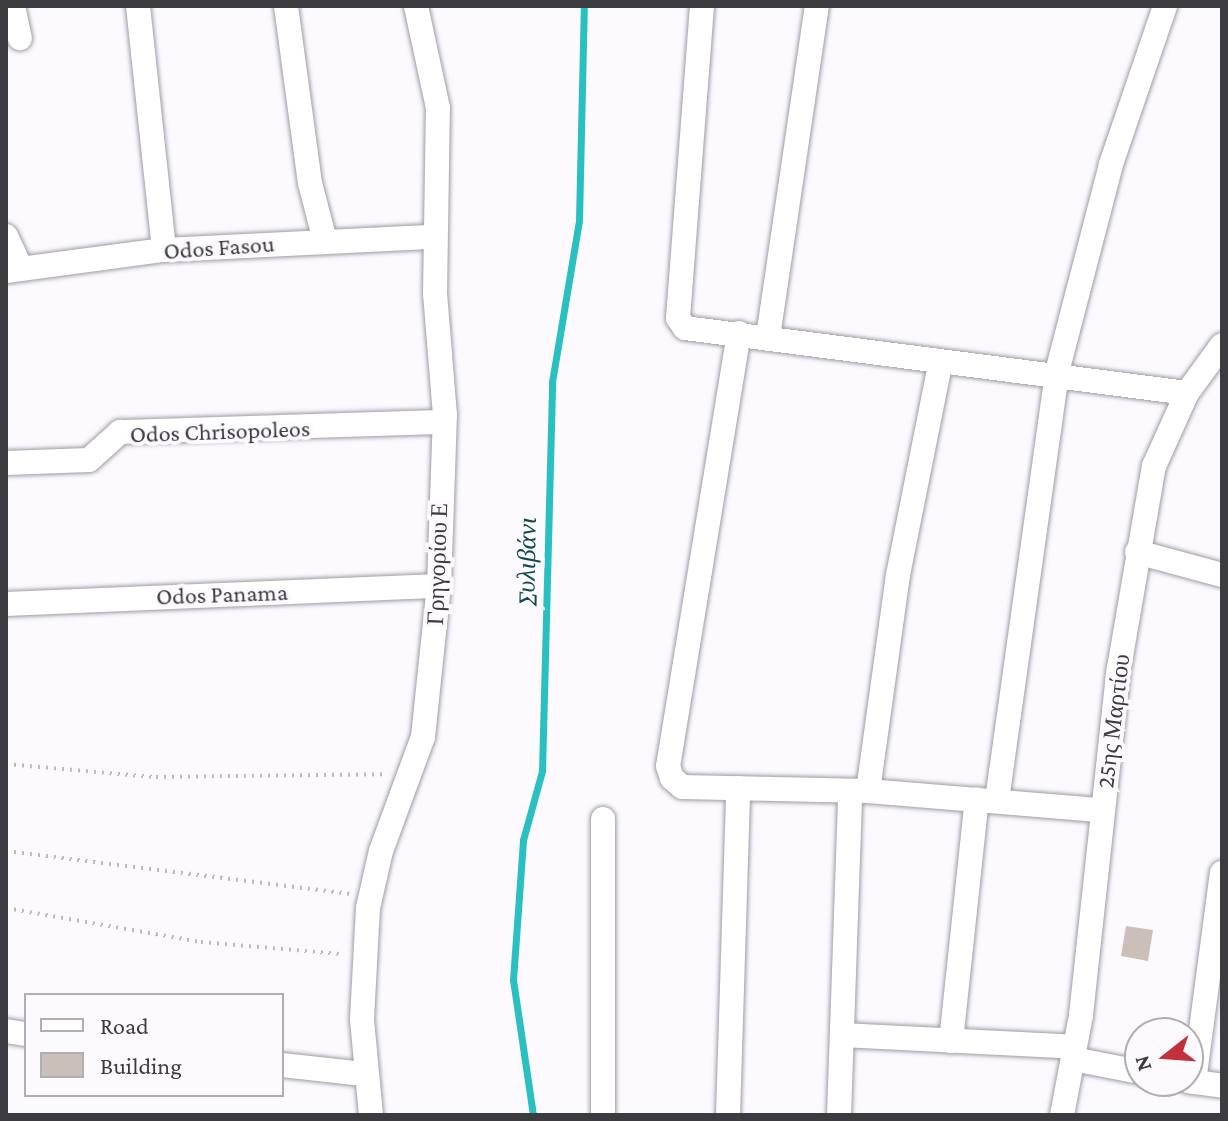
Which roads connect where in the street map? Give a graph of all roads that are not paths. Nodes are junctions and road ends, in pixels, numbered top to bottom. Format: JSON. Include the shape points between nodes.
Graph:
{"nodes":[{"id":1,"x":13,"y":6,"type":"edge"},
{"id":2,"x":138,"y":6,"type":"edge"},
{"id":3,"x":286,"y":6,"type":"edge"},
{"id":4,"x":416,"y":6,"type":"edge"},
{"id":5,"x":702,"y":6,"type":"edge"},
{"id":6,"x":817,"y":6,"type":"edge"},
{"id":7,"x":1165,"y":6,"type":"edge"},
{"id":8,"x":20,"y":38,"type":"dead end"},
{"id":9,"x":6,"y":236,"type":"edge"},
{"id":10,"x":434,"y":237,"type":"junction"},
{"id":11,"x":325,"y":241,"type":"junction"},
{"id":12,"x":164,"y":250,"type":"junction"},
{"id":13,"x":14,"y":270,"type":"edge"},
{"id":14,"x":739,"y":333,"type":"junction"},
{"id":15,"x":768,"y":337,"type":"junction"},
{"id":16,"x":1222,"y":345,"type":"edge"},
{"id":17,"x":940,"y":364,"type":"junction"},
{"id":18,"x":1057,"y":372,"type":"junction"},
{"id":19,"x":1187,"y":393,"type":"junction"},
{"id":20,"x":444,"y":422,"type":"junction"},
{"id":21,"x":6,"y":463,"type":"edge"},
{"id":22,"x":1137,"y":552,"type":"junction"},
{"id":23,"x":1222,"y":575,"type":"edge"},
{"id":24,"x":439,"y":586,"type":"junction"},
{"id":25,"x":6,"y":604,"type":"edge"},
{"id":26,"x":738,"y":788,"type":"junction"},
{"id":27,"x":859,"y":791,"type":"junction"},
{"id":28,"x":987,"y":799,"type":"junction"},
{"id":29,"x":1101,"y":810,"type":"junction"},
{"id":30,"x":603,"y":819,"type":"dead end"},
{"id":31,"x":1222,"y":873,"type":"edge"},
{"id":32,"x":1201,"y":1017,"type":"edge"},
{"id":33,"x":842,"y":1035,"type":"junction"},
{"id":34,"x":951,"y":1041,"type":"junction"},
{"id":35,"x":1074,"y":1053,"type":"junction"},
{"id":36,"x":284,"y":1065,"type":"edge"},
{"id":37,"x":1124,"y":1067,"type":"edge"},
{"id":38,"x":364,"y":1074,"type":"junction"},
{"id":39,"x":371,"y":1115,"type":"edge"},
{"id":40,"x":603,"y":1115,"type":"edge"},
{"id":41,"x":728,"y":1115,"type":"edge"},
{"id":42,"x":839,"y":1115,"type":"edge"},
{"id":43,"x":1062,"y":1115,"type":"edge"}],
"edges":[{"from":1,"to":8,"type":"street"},
{"from":2,"to":12,"type":"street"},
{"from":3,"to":11,"type":"street","via":[[310,183]]},
{"from":4,"to":10,"type":"street","name":"Γρηγορίου Ε","via":[[438,108]]},
{"from":5,"to":14,"type":"street","via":[[678,318],[685,328]]},
{"from":6,"to":15,"type":"street"},
{"from":7,"to":18,"type":"street","via":[[1111,164]]},
{"from":9,"to":13,"type":"street"},
{"from":10,"to":11,"type":"street","name":"Odos Fasou"},
{"from":10,"to":20,"type":"street","name":"Γρηγορίου Ε"},
{"from":11,"to":12,"type":"street","name":"Odos Fasou"},
{"from":12,"to":13,"type":"street","name":"Odos Fasou"},
{"from":14,"to":15,"type":"street"},
{"from":14,"to":26,"type":"street","via":[[668,766],[682,787]]},
{"from":15,"to":17,"type":"street"},
{"from":16,"to":19,"type":"street","name":"25ης Μαρτίου"},
{"from":17,"to":18,"type":"street"},
{"from":17,"to":27,"type":"street"},
{"from":18,"to":19,"type":"street"},
{"from":18,"to":28,"type":"street"},
{"from":19,"to":22,"type":"street","name":"25ης Μαρτίου","via":[[1154,466]]},
{"from":20,"to":21,"type":"street","name":"Odos Chrisopoleos","via":[[120,432],[89,460]]},
{"from":20,"to":24,"type":"street","name":"Γρηγορίου Ε"},
{"from":22,"to":23,"type":"street"},
{"from":22,"to":29,"type":"street","name":"25ης Μαρτίου"},
{"from":24,"to":25,"type":"street","name":"Odos Panama"},
{"from":24,"to":38,"type":"street","name":"Γρηγορίου Ε","via":[[425,722],[371,896]]},
{"from":26,"to":27,"type":"street"},
{"from":26,"to":41,"type":"street"},
{"from":27,"to":28,"type":"street"},
{"from":27,"to":33,"type":"street"},
{"from":28,"to":29,"type":"street"},
{"from":28,"to":34,"type":"street"},
{"from":29,"to":35,"type":"street","name":"25ης Μαρτίου"},
{"from":30,"to":40,"type":"street"},
{"from":31,"to":32,"type":"street"},
{"from":33,"to":34,"type":"street"},
{"from":33,"to":42,"type":"street"},
{"from":34,"to":35,"type":"street"},
{"from":35,"to":37,"type":"street"},
{"from":35,"to":43,"type":"street","name":"25ης Μαρτίου"},
{"from":36,"to":38,"type":"street"},
{"from":38,"to":39,"type":"street","name":"Γρηγορίου Ε"}]}
